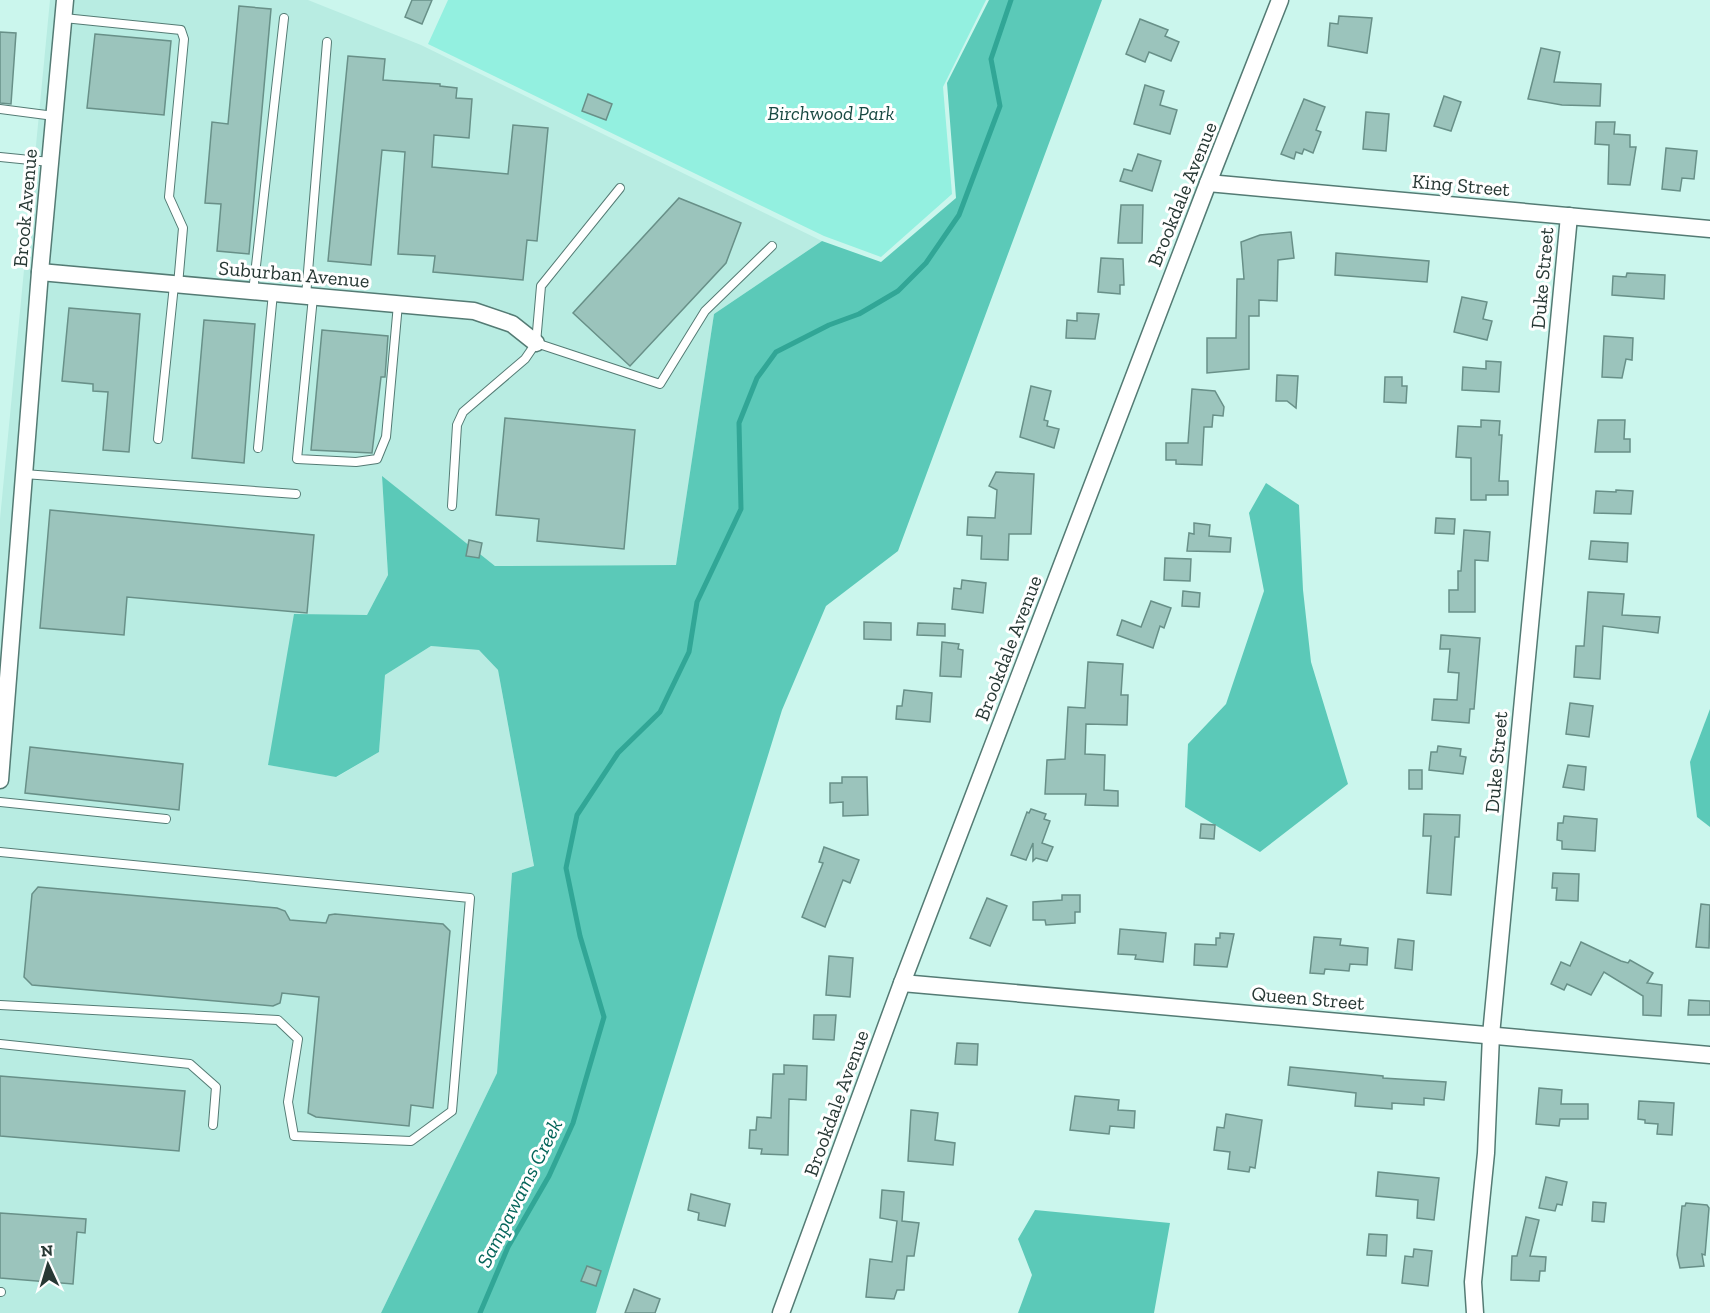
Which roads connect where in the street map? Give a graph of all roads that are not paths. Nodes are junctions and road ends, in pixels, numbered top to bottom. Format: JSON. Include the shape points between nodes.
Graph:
{"nodes":[{"id":1,"x":65,"y":0,"type":"edge"},
{"id":2,"x":1280,"y":0,"type":"edge"},
{"id":3,"x":64,"y":18,"type":"junction"},
{"id":4,"x":284,"y":18,"type":"dead end"},
{"id":5,"x":327,"y":42,"type":"dead end"},
{"id":6,"x":0,"y":109,"type":"edge"},
{"id":7,"x":54,"y":116,"type":"junction"},
{"id":8,"x":0,"y":157,"type":"edge"},
{"id":9,"x":50,"y":162,"type":"junction"},
{"id":10,"x":1208,"y":183,"type":"junction"},
{"id":11,"x":620,"y":188,"type":"dead end"},
{"id":12,"x":1569,"y":216,"type":"junction"},
{"id":13,"x":1710,"y":229,"type":"edge"},
{"id":14,"x":772,"y":246,"type":"dead end"},
{"id":15,"x":40,"y":272,"type":"junction"},
{"id":16,"x":176,"y":285,"type":"junction"},
{"id":17,"x":253,"y":292,"type":"junction"},
{"id":18,"x":273,"y":293,"type":"junction"},
{"id":19,"x":310,"y":297,"type":"junction"},
{"id":20,"x":398,"y":304,"type":"junction"},
{"id":21,"x":536,"y":343,"type":"junction"},
{"id":22,"x":158,"y":439,"type":"dead end"},
{"id":23,"x":258,"y":448,"type":"dead end"},
{"id":24,"x":24,"y":474,"type":"junction"},
{"id":25,"x":296,"y":494,"type":"dead end"},
{"id":26,"x":452,"y":506,"type":"dead end"},
{"id":27,"x":0,"y":780,"type":"edge"},
{"id":28,"x":0,"y":802,"type":"edge"},
{"id":29,"x":166,"y":819,"type":"dead end"},
{"id":30,"x":0,"y":852,"type":"edge"},
{"id":31,"x":902,"y":983,"type":"junction"},
{"id":32,"x":0,"y":1005,"type":"edge"},
{"id":33,"x":1491,"y":1035,"type":"junction"},
{"id":34,"x":0,"y":1044,"type":"edge"},
{"id":35,"x":1710,"y":1055,"type":"edge"},
{"id":36,"x":213,"y":1125,"type":"dead end"},
{"id":37,"x":781,"y":1313,"type":"edge"},
{"id":38,"x":1475,"y":1313,"type":"edge"}],
"edges":[{"from":1,"to":3,"type":"street","name":"Brook Avenue"},
{"from":2,"to":10,"type":"street","name":"Brookdale Avenue"},
{"from":3,"to":7,"type":"street","name":"Brook Avenue"},
{"from":3,"to":16,"type":"lane","via":[[181,30],[184,39],[169,197],[183,228]]},
{"from":4,"to":17,"type":"lane"},
{"from":5,"to":19,"type":"lane"},
{"from":6,"to":7,"type":"lane"},
{"from":7,"to":9,"type":"street","name":"Brook Avenue"},
{"from":8,"to":9,"type":"lane"},
{"from":9,"to":15,"type":"street","name":"Brook Avenue"},
{"from":10,"to":12,"type":"street","name":"King Street"},
{"from":10,"to":31,"type":"street","name":"Brookdale Avenue"},
{"from":11,"to":21,"type":"lane","via":[[541,286]]},
{"from":12,"to":13,"type":"street","name":"King Street"},
{"from":12,"to":33,"type":"street","name":"Duke Street"},
{"from":14,"to":21,"type":"lane","via":[[705,311],[660,384]]},
{"from":15,"to":16,"type":"street","name":"Suburban Avenue"},
{"from":15,"to":24,"type":"street","name":"Brook Avenue"},
{"from":16,"to":17,"type":"street","name":"Suburban Avenue"},
{"from":16,"to":22,"type":"lane"},
{"from":17,"to":18,"type":"street","name":"Suburban Avenue"},
{"from":18,"to":19,"type":"street","name":"Suburban Avenue"},
{"from":18,"to":23,"type":"lane"},
{"from":19,"to":20,"type":"street","name":"Suburban Avenue"},
{"from":19,"to":20,"type":"lane","via":[[297,459],[377,459],[386,437]]},
{"from":20,"to":21,"type":"street","name":"Suburban Avenue","via":[[474,311],[512,324]]},
{"from":21,"to":26,"type":"lane","via":[[509,376],[463,412],[457,425]]},
{"from":24,"to":25,"type":"lane"},
{"from":24,"to":27,"type":"street","name":"Brook Avenue"},
{"from":28,"to":29,"type":"lane"},
{"from":30,"to":32,"type":"lane","via":[[470,898],[452,1111],[411,1141],[294,1136],[288,1102],[298,1039],[278,1020]]},
{"from":31,"to":33,"type":"street","name":"Queen Street"},
{"from":31,"to":37,"type":"street","name":"Brookdale Avenue"},
{"from":33,"to":35,"type":"street","name":"Queen Street"},
{"from":33,"to":38,"type":"street","name":"Duke Street","via":[[1486,1153],[1473,1281]]},
{"from":34,"to":36,"type":"lane","via":[[190,1064],[216,1087]]}]}
